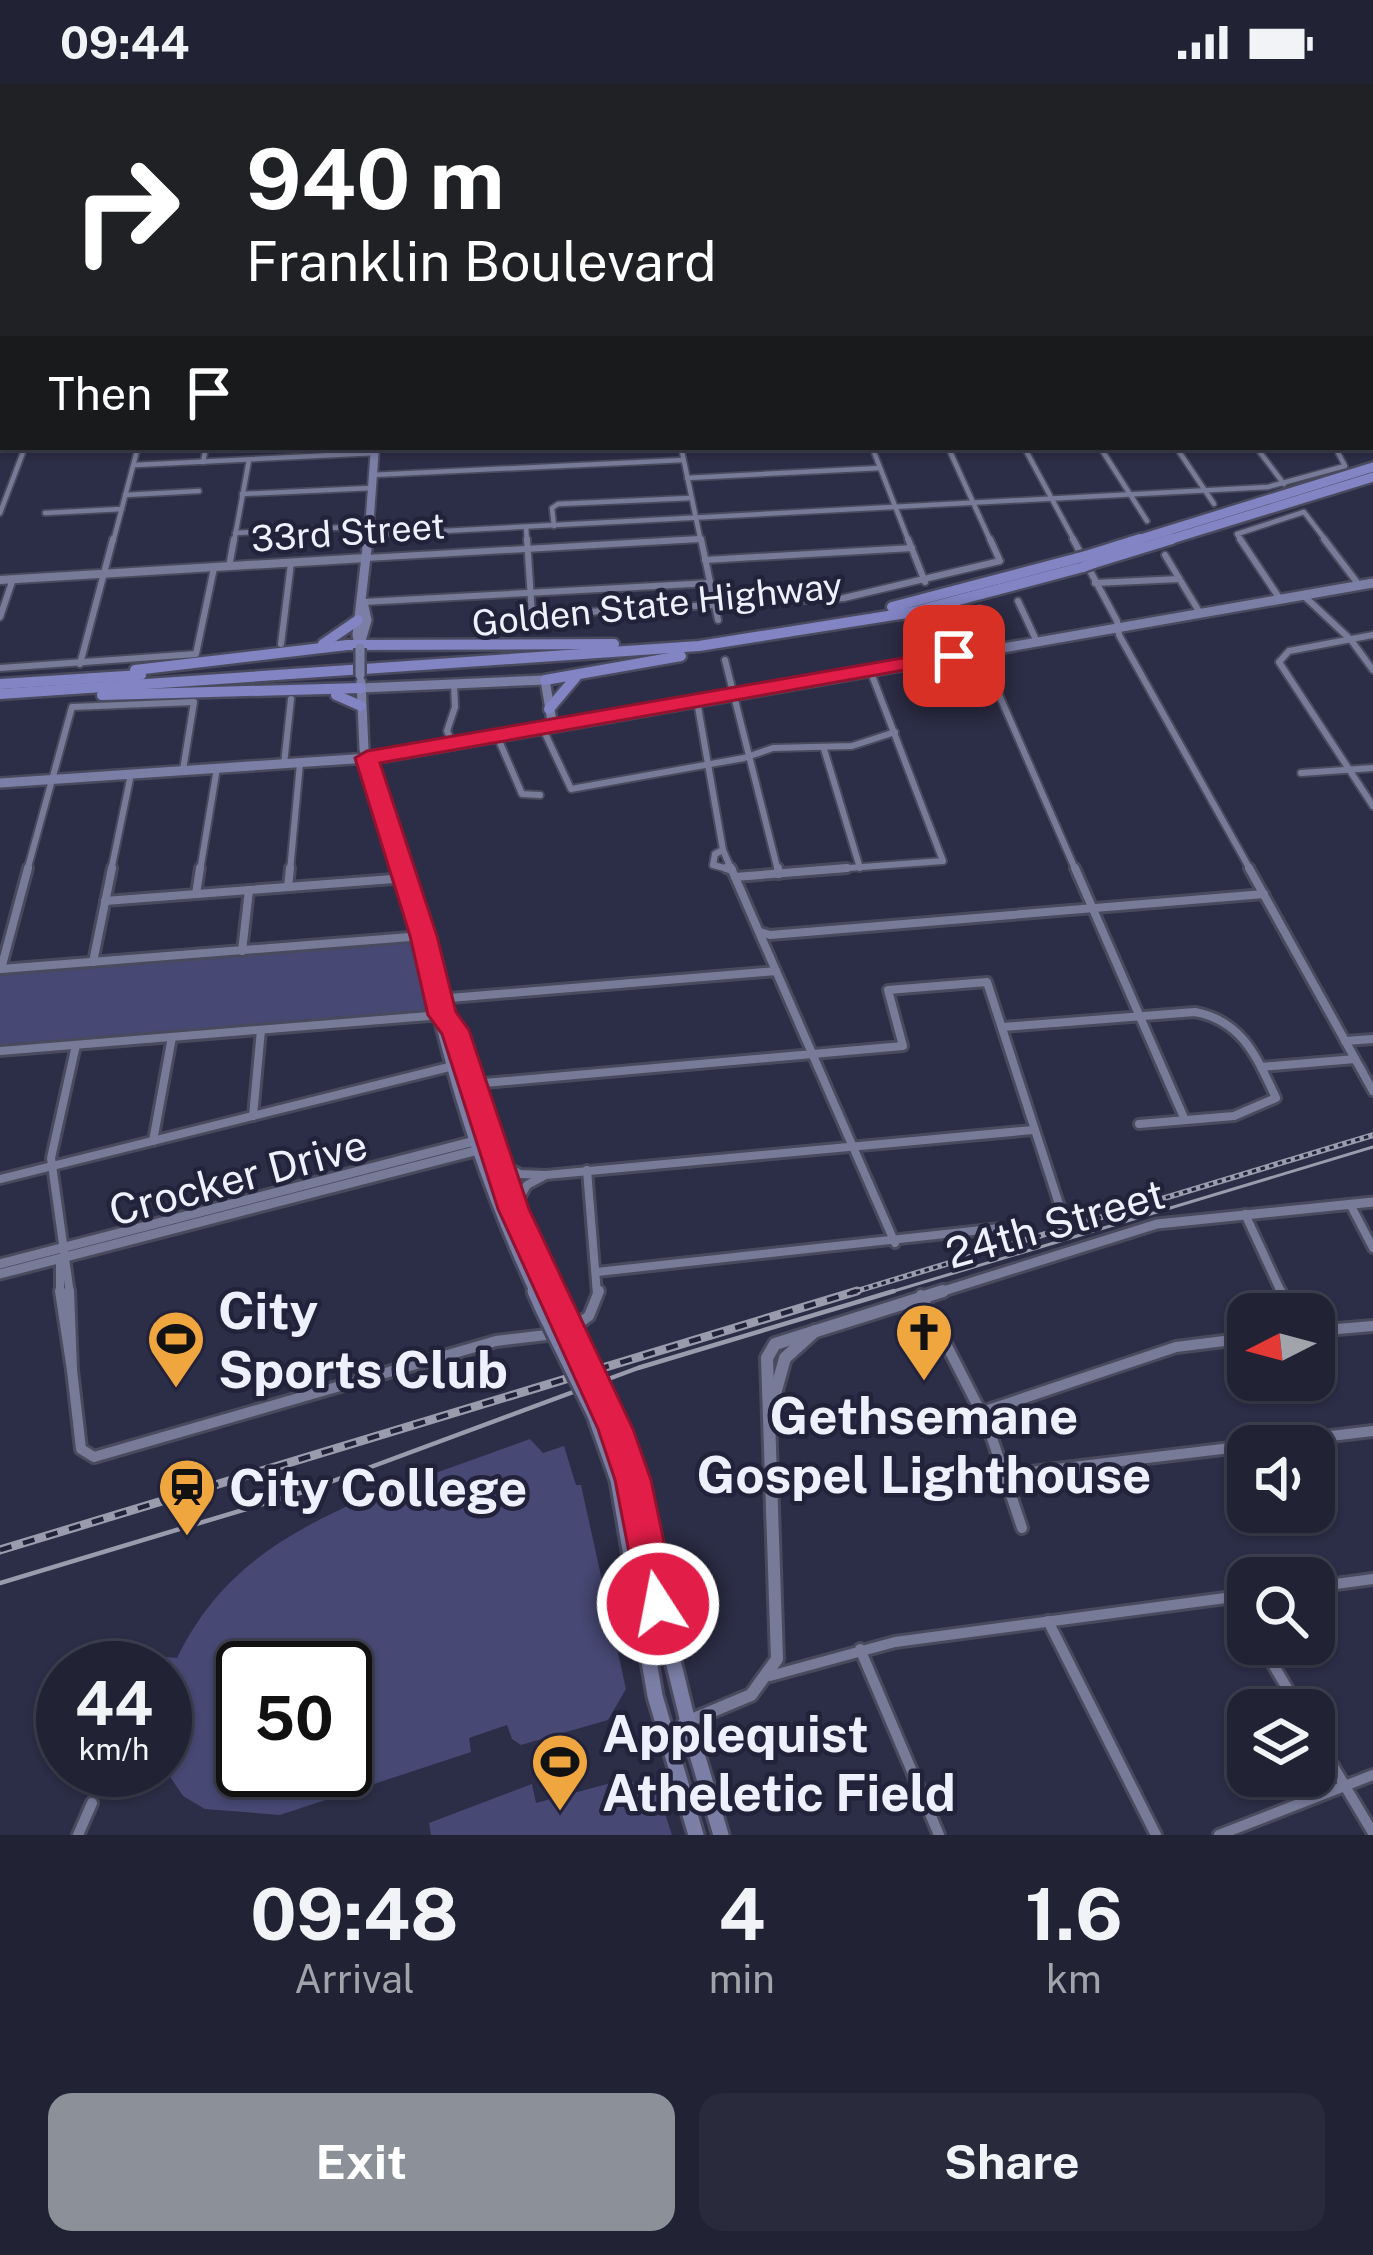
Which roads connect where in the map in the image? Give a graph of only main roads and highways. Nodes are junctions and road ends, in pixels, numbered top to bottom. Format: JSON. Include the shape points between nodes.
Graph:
{"nodes":[{"id":1,"x":374,"y":450,"type":"edge"},
{"id":2,"x":1373,"y":467,"type":"edge"},
{"id":3,"x":1373,"y":477,"type":"edge"},
{"id":4,"x":1086,"y":561,"type":"junction"},
{"id":5,"x":1373,"y":583,"type":"edge"},
{"id":6,"x":363,"y":602,"type":"junction"},
{"id":7,"x":358,"y":620,"type":"junction"},
{"id":8,"x":797,"y":634,"type":"junction"},
{"id":9,"x":362,"y":642,"type":"junction"},
{"id":10,"x":614,"y":644,"type":"junction"},
{"id":11,"x":302,"y":649,"type":"junction"},
{"id":12,"x":587,"y":672,"type":"junction"},
{"id":13,"x":545,"y":680,"type":"junction"},
{"id":14,"x":30,"y":682,"type":"junction"},
{"id":15,"x":0,"y":683,"type":"edge"},
{"id":16,"x":361,"y":685,"type":"junction"},
{"id":17,"x":1,"y":694,"type":"edge"},
{"id":18,"x":287,"y":695,"type":"junction"},
{"id":19,"x":361,"y":706,"type":"junction"},
{"id":20,"x":549,"y":709,"type":"junction"},
{"id":21,"x":548,"y":728,"type":"junction"},
{"id":22,"x":367,"y":758,"type":"junction"},
{"id":23,"x":0,"y":783,"type":"edge"},
{"id":24,"x":442,"y":1015,"type":"junction"},
{"id":25,"x":453,"y":1066,"type":"junction"},
{"id":26,"x":474,"y":1091,"type":"junction"},
{"id":27,"x":487,"y":1147,"type":"junction"},
{"id":28,"x":547,"y":1303,"type":"junction"},
{"id":29,"x":684,"y":1723,"type":"junction"},
{"id":30,"x":663,"y":1730,"type":"junction"},
{"id":31,"x":696,"y":1835,"type":"edge"},
{"id":32,"x":721,"y":1835,"type":"edge"}],
"edges":[{"from":1,"to":6,"type":"main road"},
{"from":2,"to":4,"type":"highway","name":"Golden State Highway"},
{"from":3,"to":4,"type":"highway","name":"Golden State Highway"},
{"from":4,"to":8,"type":"highway","name":"Golden State Highway","via":[[980,596]]},
{"from":4,"to":10,"type":"highway","name":"Golden State Highway","via":[[876,610]]},
{"from":5,"to":21,"type":"main road"},
{"from":6,"to":7,"type":"main road"},
{"from":6,"to":9,"type":"main road"},
{"from":7,"to":9,"type":"main road"},
{"from":7,"to":11,"type":"highway"},
{"from":8,"to":12,"type":"highway"},
{"from":8,"to":17,"type":"highway","name":"Golden State Highway"},
{"from":9,"to":10,"type":"highway"},
{"from":9,"to":11,"type":"highway"},
{"from":9,"to":16,"type":"main road","bridge":true},
{"from":10,"to":14,"type":"highway","name":"Golden State Highway"},
{"from":11,"to":14,"type":"highway"},
{"from":12,"to":13,"type":"highway"},
{"from":12,"to":20,"type":"highway","via":[[564,686]]},
{"from":13,"to":16,"type":"main road"},
{"from":13,"to":20,"type":"main road"},
{"from":14,"to":15,"type":"highway","name":"Golden State Highway"},
{"from":16,"to":18,"type":"highway"},
{"from":16,"to":19,"type":"main road"},
{"from":17,"to":18,"type":"highway"},
{"from":18,"to":19,"type":"highway","via":[[350,697]]},
{"from":19,"to":22,"type":"main road"},
{"from":20,"to":21,"type":"main road"},
{"from":21,"to":22,"type":"main road"},
{"from":22,"to":23,"type":"main road"},
{"from":22,"to":24,"type":"main road"},
{"from":24,"to":25,"type":"main road"},
{"from":24,"to":26,"type":"main road","via":[[455,1030]]},
{"from":25,"to":26,"type":"main road"},
{"from":25,"to":27,"type":"main road"},
{"from":26,"to":27,"type":"main road"},
{"from":27,"to":28,"type":"main road"},
{"from":27,"to":28,"type":"main road","via":[[505,1228]]},
{"from":28,"to":29,"type":"main road","bridge":true,"via":[[616,1429],[633,1480]]},
{"from":28,"to":30,"type":"main road","bridge":true,"via":[[618,1480]]},
{"from":29,"to":30,"type":"main road"},
{"from":29,"to":32,"type":"main road"},
{"from":30,"to":31,"type":"main road"}]}
